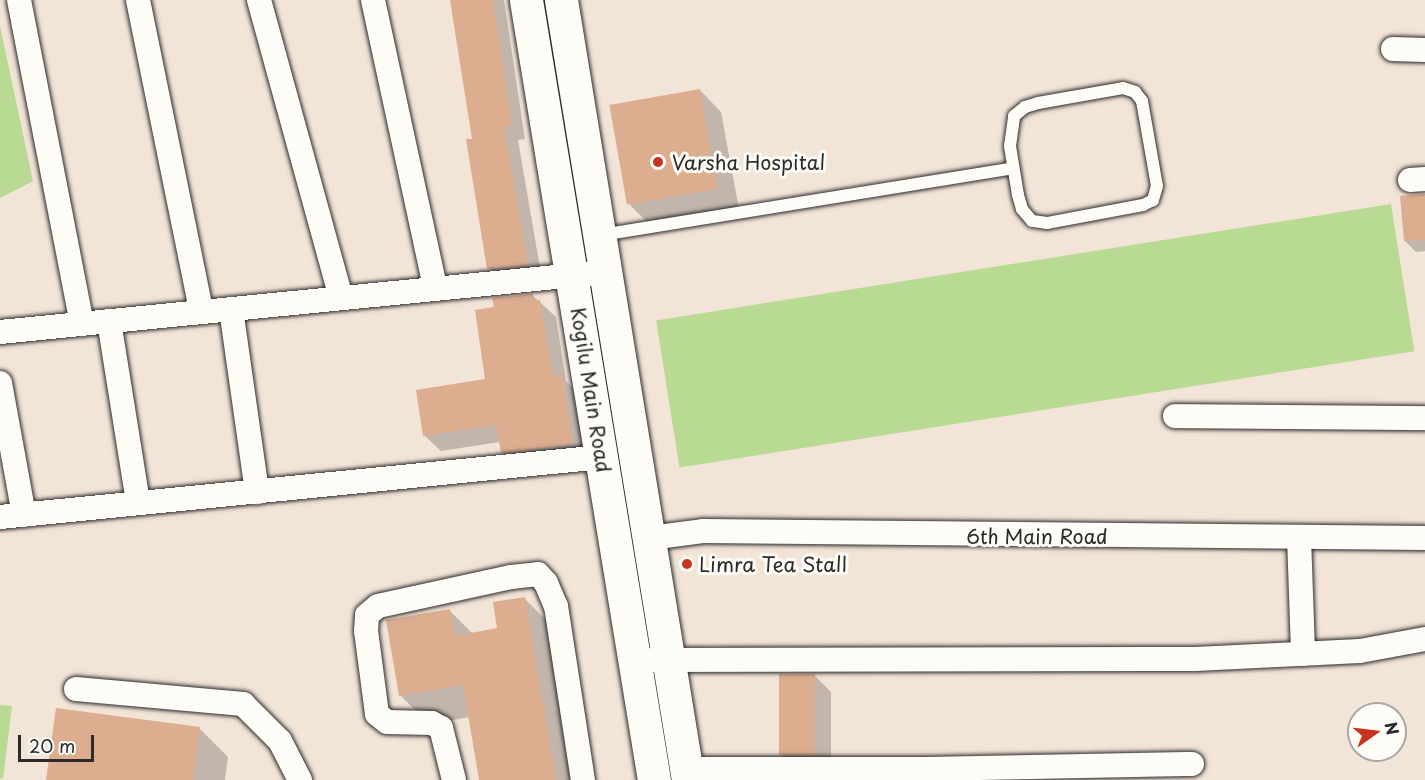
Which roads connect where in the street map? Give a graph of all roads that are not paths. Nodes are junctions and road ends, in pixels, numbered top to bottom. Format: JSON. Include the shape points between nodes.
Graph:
{"nodes":[{"id":1,"x":19,"y":0,"type":"edge"},
{"id":2,"x":138,"y":0,"type":"edge"},
{"id":3,"x":260,"y":0,"type":"edge"},
{"id":4,"x":373,"y":0,"type":"edge"},
{"id":5,"x":526,"y":0,"type":"edge"},
{"id":6,"x":561,"y":0,"type":"edge"},
{"id":7,"x":1393,"y":50,"type":"dead end"},
{"id":8,"x":1425,"y":50,"type":"edge"},
{"id":9,"x":1013,"y":168,"type":"junction"},
{"id":10,"x":600,"y":235,"type":"junction"},
{"id":11,"x":606,"y":272,"type":"junction"},
{"id":12,"x":572,"y":274,"type":"junction"},
{"id":13,"x":435,"y":288,"type":"junction"},
{"id":14,"x":341,"y":297,"type":"junction"},
{"id":15,"x":231,"y":309,"type":"junction"},
{"id":16,"x":201,"y":311,"type":"junction"},
{"id":17,"x":109,"y":321,"type":"junction"},
{"id":18,"x":82,"y":324,"type":"junction"},
{"id":19,"x":0,"y":332,"type":"edge"},
{"id":20,"x":0,"y":383,"type":"edge"},
{"id":21,"x":1175,"y":416,"type":"dead end"},
{"id":22,"x":1425,"y":418,"type":"edge"},
{"id":23,"x":602,"y":457,"type":"junction"},
{"id":24,"x":257,"y":492,"type":"junction"},
{"id":25,"x":138,"y":503,"type":"junction"},
{"id":26,"x":24,"y":515,"type":"junction"},
{"id":27,"x":0,"y":517,"type":"edge"},
{"id":28,"x":1299,"y":537,"type":"junction"},
{"id":29,"x":650,"y":538,"type":"junction"},
{"id":30,"x":1425,"y":538,"type":"edge"},
{"id":31,"x":1425,"y":639,"type":"edge"},
{"id":32,"x":1303,"y":654,"type":"junction"},
{"id":33,"x":669,"y":659,"type":"junction"},
{"id":34,"x":635,"y":660,"type":"junction"},
{"id":35,"x":76,"y":689,"type":"dead end"},
{"id":36,"x":1192,"y":764,"type":"dead end"},
{"id":37,"x":687,"y":774,"type":"edge"},
{"id":38,"x":300,"y":780,"type":"edge"},
{"id":39,"x":454,"y":780,"type":"edge"},
{"id":40,"x":583,"y":780,"type":"edge"},
{"id":41,"x":654,"y":780,"type":"edge"}],
"edges":[{"from":1,"to":18,"type":"street"},
{"from":2,"to":16,"type":"street"},
{"from":3,"to":14,"type":"street"},
{"from":4,"to":13,"type":"street"},
{"from":5,"to":12,"type":"main road","name":"Kogilu Main Road"},
{"from":6,"to":10,"type":"main road","name":"Kogilu Main Road"},
{"from":7,"to":8,"type":"street"},
{"from":9,"to":9,"type":"lane","via":[[1011,122],[1025,107],[1124,88],[1136,92],[1142,101],[1157,186],[1149,204],[1040,223],[1022,209]]},
{"from":9,"to":10,"type":"lane"},
{"from":10,"to":11,"type":"main road","name":"Kogilu Main Road"},
{"from":11,"to":12,"type":"street"},
{"from":11,"to":29,"type":"main road","name":"Kogilu Main Road"},
{"from":12,"to":13,"type":"street"},
{"from":12,"to":23,"type":"main road","name":"Kogilu Main Road"},
{"from":13,"to":14,"type":"street"},
{"from":14,"to":15,"type":"street"},
{"from":15,"to":16,"type":"street"},
{"from":15,"to":24,"type":"street"},
{"from":16,"to":17,"type":"street"},
{"from":17,"to":18,"type":"street"},
{"from":17,"to":25,"type":"street"},
{"from":18,"to":19,"type":"street"},
{"from":20,"to":26,"type":"street"},
{"from":21,"to":22,"type":"street"},
{"from":23,"to":24,"type":"street"},
{"from":23,"to":34,"type":"main road","name":"Kogilu Main Road"},
{"from":24,"to":25,"type":"street"},
{"from":25,"to":26,"type":"street"},
{"from":26,"to":27,"type":"street"},
{"from":28,"to":29,"type":"street","name":"6th Main Road","via":[[703,531]]},
{"from":28,"to":30,"type":"street","name":"6th Main Road"},
{"from":28,"to":32,"type":"street"},
{"from":29,"to":33,"type":"main road","name":"Kogilu Main Road"},
{"from":31,"to":32,"type":"street","via":[[1360,651]]},
{"from":32,"to":33,"type":"street","via":[[1195,659]]},
{"from":33,"to":34,"type":"street"},
{"from":33,"to":37,"type":"main road","name":"Kogilu Main Road"},
{"from":34,"to":41,"type":"main road","name":"Kogilu Main Road"},
{"from":35,"to":38,"type":"street","via":[[243,704],[280,741]]},
{"from":36,"to":37,"type":"street"},
{"from":39,"to":40,"type":"street","via":[[441,728],[432,723],[387,722],[377,714],[367,615],[378,606],[538,574],[556,606]]}]}
